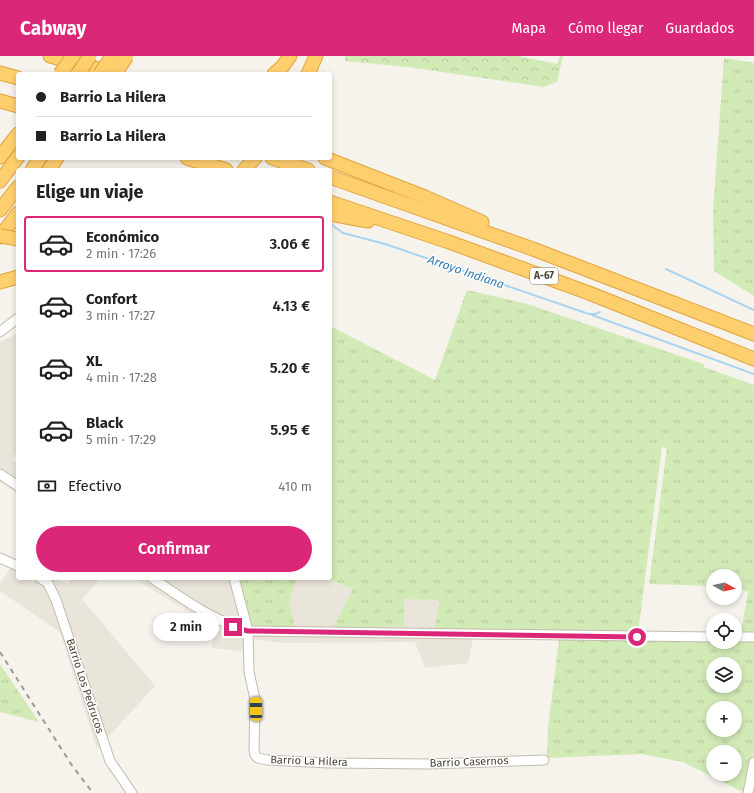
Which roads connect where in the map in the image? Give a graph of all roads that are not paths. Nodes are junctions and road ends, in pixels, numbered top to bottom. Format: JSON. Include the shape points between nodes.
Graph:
{"nodes":[{"id":1,"x":90,"y":56,"type":"edge"},
{"id":2,"x":112,"y":56,"type":"edge"},
{"id":3,"x":128,"y":56,"type":"edge"},
{"id":4,"x":290,"y":56,"type":"edge"},
{"id":5,"x":316,"y":56,"type":"edge"},
{"id":6,"x":59,"y":57,"type":"edge"},
{"id":7,"x":60,"y":72,"type":"edge"},
{"id":8,"x":79,"y":72,"type":"edge"},
{"id":9,"x":101,"y":72,"type":"edge"},
{"id":10,"x":109,"y":72,"type":"edge"},
{"id":11,"x":117,"y":72,"type":"edge"},
{"id":12,"x":276,"y":72,"type":"edge"},
{"id":13,"x":309,"y":72,"type":"edge"},
{"id":14,"x":0,"y":73,"type":"edge"},
{"id":15,"x":16,"y":77,"type":"edge"},
{"id":16,"x":0,"y":101,"type":"edge"},
{"id":17,"x":16,"y":105,"type":"edge"},
{"id":18,"x":16,"y":136,"type":"edge"},
{"id":19,"x":0,"y":157,"type":"edge"},
{"id":20,"x":16,"y":160,"type":"edge"},
{"id":21,"x":193,"y":160,"type":"edge"},
{"id":22,"x":254,"y":160,"type":"edge"},
{"id":23,"x":278,"y":160,"type":"edge"},
{"id":24,"x":330,"y":160,"type":"edge"},
{"id":25,"x":219,"y":168,"type":"edge"},
{"id":26,"x":246,"y":168,"type":"edge"},
{"id":27,"x":302,"y":168,"type":"edge"},
{"id":28,"x":332,"y":178,"type":"edge"},
{"id":29,"x":0,"y":181,"type":"edge"},
{"id":30,"x":16,"y":190,"type":"edge"},
{"id":31,"x":332,"y":203,"type":"edge"},
{"id":32,"x":0,"y":210,"type":"edge"},
{"id":33,"x":332,"y":214,"type":"edge"},
{"id":34,"x":16,"y":216,"type":"edge"},
{"id":35,"x":0,"y":236,"type":"edge"},
{"id":36,"x":16,"y":239,"type":"edge"},
{"id":37,"x":16,"y":278,"type":"edge"},
{"id":38,"x":0,"y":282,"type":"edge"},
{"id":39,"x":589,"y":292,"type":"junction"},
{"id":40,"x":715,"y":319,"type":"junction"},
{"id":41,"x":16,"y":320,"type":"edge"},
{"id":42,"x":0,"y":332,"type":"edge"},
{"id":43,"x":754,"y":334,"type":"edge"},
{"id":44,"x":754,"y":359,"type":"edge"},
{"id":45,"x":0,"y":474,"type":"edge"},
{"id":46,"x":16,"y":485,"type":"edge"},
{"id":47,"x":0,"y":558,"type":"edge"},
{"id":48,"x":16,"y":565,"type":"edge"},
{"id":49,"x":43,"y":580,"type":"edge"},
{"id":50,"x":155,"y":580,"type":"edge"},
{"id":51,"x":235,"y":580,"type":"edge"},
{"id":52,"x":248,"y":631,"type":"junction"},
{"id":53,"x":706,"y":637,"type":"edge"},
{"id":54,"x":742,"y":637,"type":"edge"},
{"id":55,"x":754,"y":637,"type":"edge"},
{"id":56,"x":544,"y":760,"type":"dead end"},
{"id":57,"x":754,"y":762,"type":"edge"},
{"id":58,"x":394,"y":764,"type":"joint"},
{"id":59,"x":132,"y":793,"type":"edge"},
{"id":60,"x":748,"y":793,"type":"edge"}],
"edges":[{"from":1,"to":8,"type":"highway","bridge":true},
{"from":2,"to":9,"type":"highway","bridge":true},
{"from":3,"to":11,"type":"highway","bridge":true},
{"from":4,"to":12,"type":"highway"},
{"from":5,"to":13,"type":"highway"},
{"from":6,"to":7,"type":"highway","bridge":true},
{"from":6,"to":10,"type":"highway"},
{"from":14,"to":15,"type":"highway"},
{"from":16,"to":17,"type":"highway"},
{"from":18,"to":19,"type":"highway"},
{"from":20,"to":29,"type":"highway"},
{"from":21,"to":25,"type":"highway"},
{"from":22,"to":26,"type":"highway"},
{"from":23,"to":27,"type":"highway"},
{"from":24,"to":40,"type":"highway","via":[[425,197]]},
{"from":28,"to":40,"type":"highway","number":"A-67","via":[[532,249]]},
{"from":30,"to":32,"type":"highway"},
{"from":31,"to":39,"type":"highway","number":"A-67"},
{"from":33,"to":39,"type":"highway","via":[[400,230]]},
{"from":34,"to":35,"type":"highway"},
{"from":35,"to":36,"type":"highway","bridge":true},
{"from":37,"to":38,"type":"highway"},
{"from":39,"to":44,"type":"highway","number":"A-67"},
{"from":40,"to":43,"type":"highway","number":"A-67"},
{"from":41,"to":42,"type":"street"},
{"from":45,"to":46,"type":"street"},
{"from":47,"to":48,"type":"street"},
{"from":49,"to":59,"type":"street","name":"Barrio Los Pedrucos","via":[[48,583],[56,600],[110,761]]},
{"from":50,"to":52,"type":"street","via":[[219,621]]},
{"from":51,"to":52,"type":"street","name":"Barrio La Hilera"},
{"from":52,"to":53,"type":"street"},
{"from":52,"to":58,"type":"street","name":"Barrio La Hilera","via":[[249,672],[255,699],[255,755],[258,758]]},
{"from":54,"to":55,"type":"street"},
{"from":56,"to":58,"type":"street","name":"Barrio Casernos"},
{"from":57,"to":60,"type":"street"}]}
